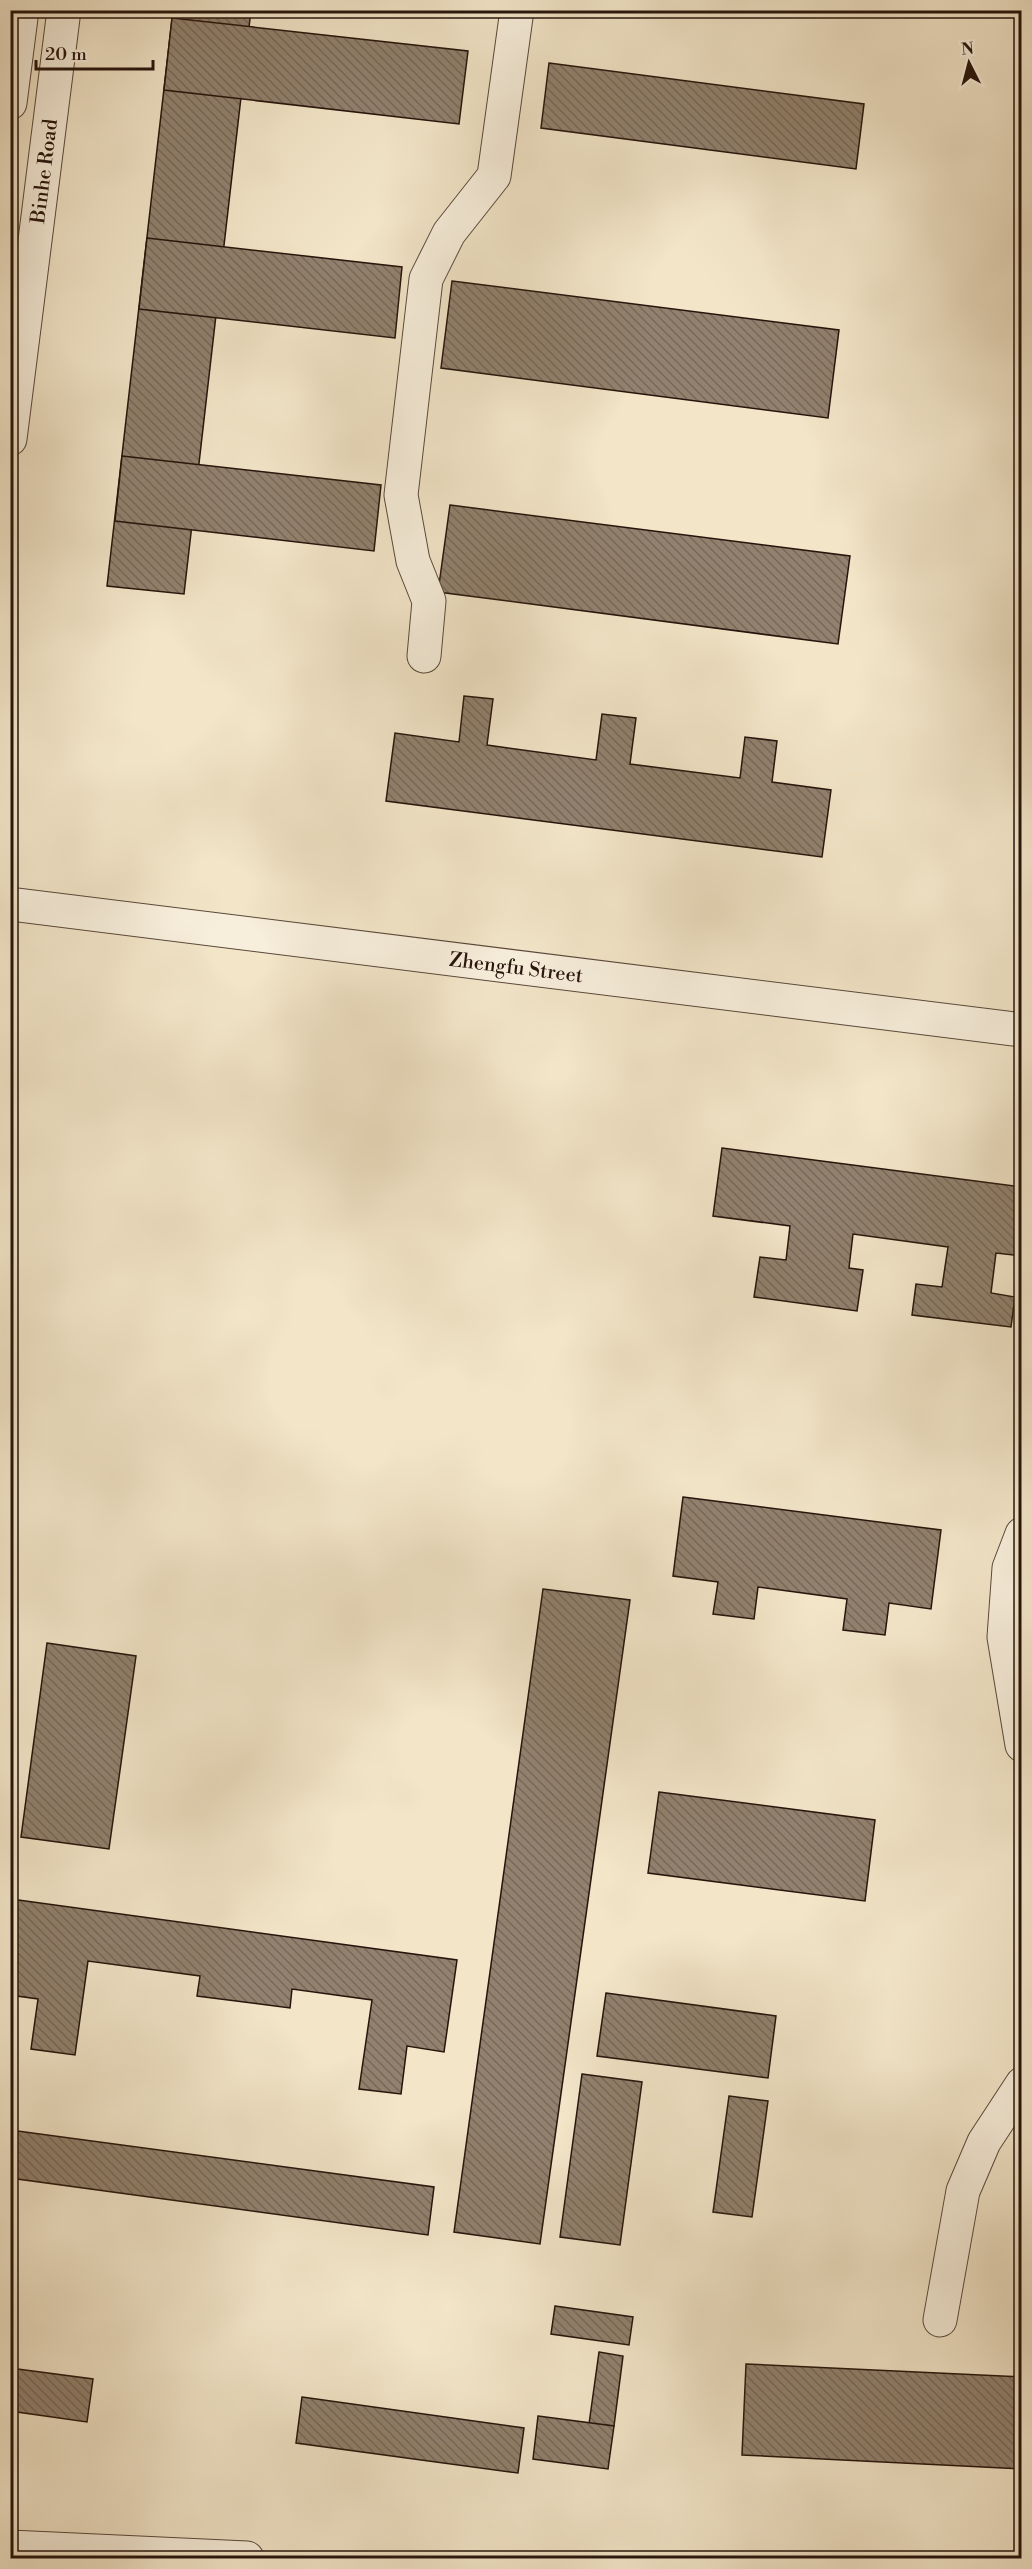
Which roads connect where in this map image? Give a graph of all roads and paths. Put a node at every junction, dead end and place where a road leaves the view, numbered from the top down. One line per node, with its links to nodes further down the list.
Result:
1 (22, 10): 4 (street)
2 (64, 10): 5 (street, Binhe Road)
3 (517, 10): 6 (street)
4 (10, 103)
5 (10, 439)
6 (424, 656)
7 (10, 904): 8 (street, Zhengfu Street)
8 (1022, 1030)
9 (1022, 1534): 10 (street)
10 (1022, 1745)
11 (1022, 2084): 12 (street)
12 (940, 2320)
13 (10, 2547): 14 (street)
14 (247, 2559)

